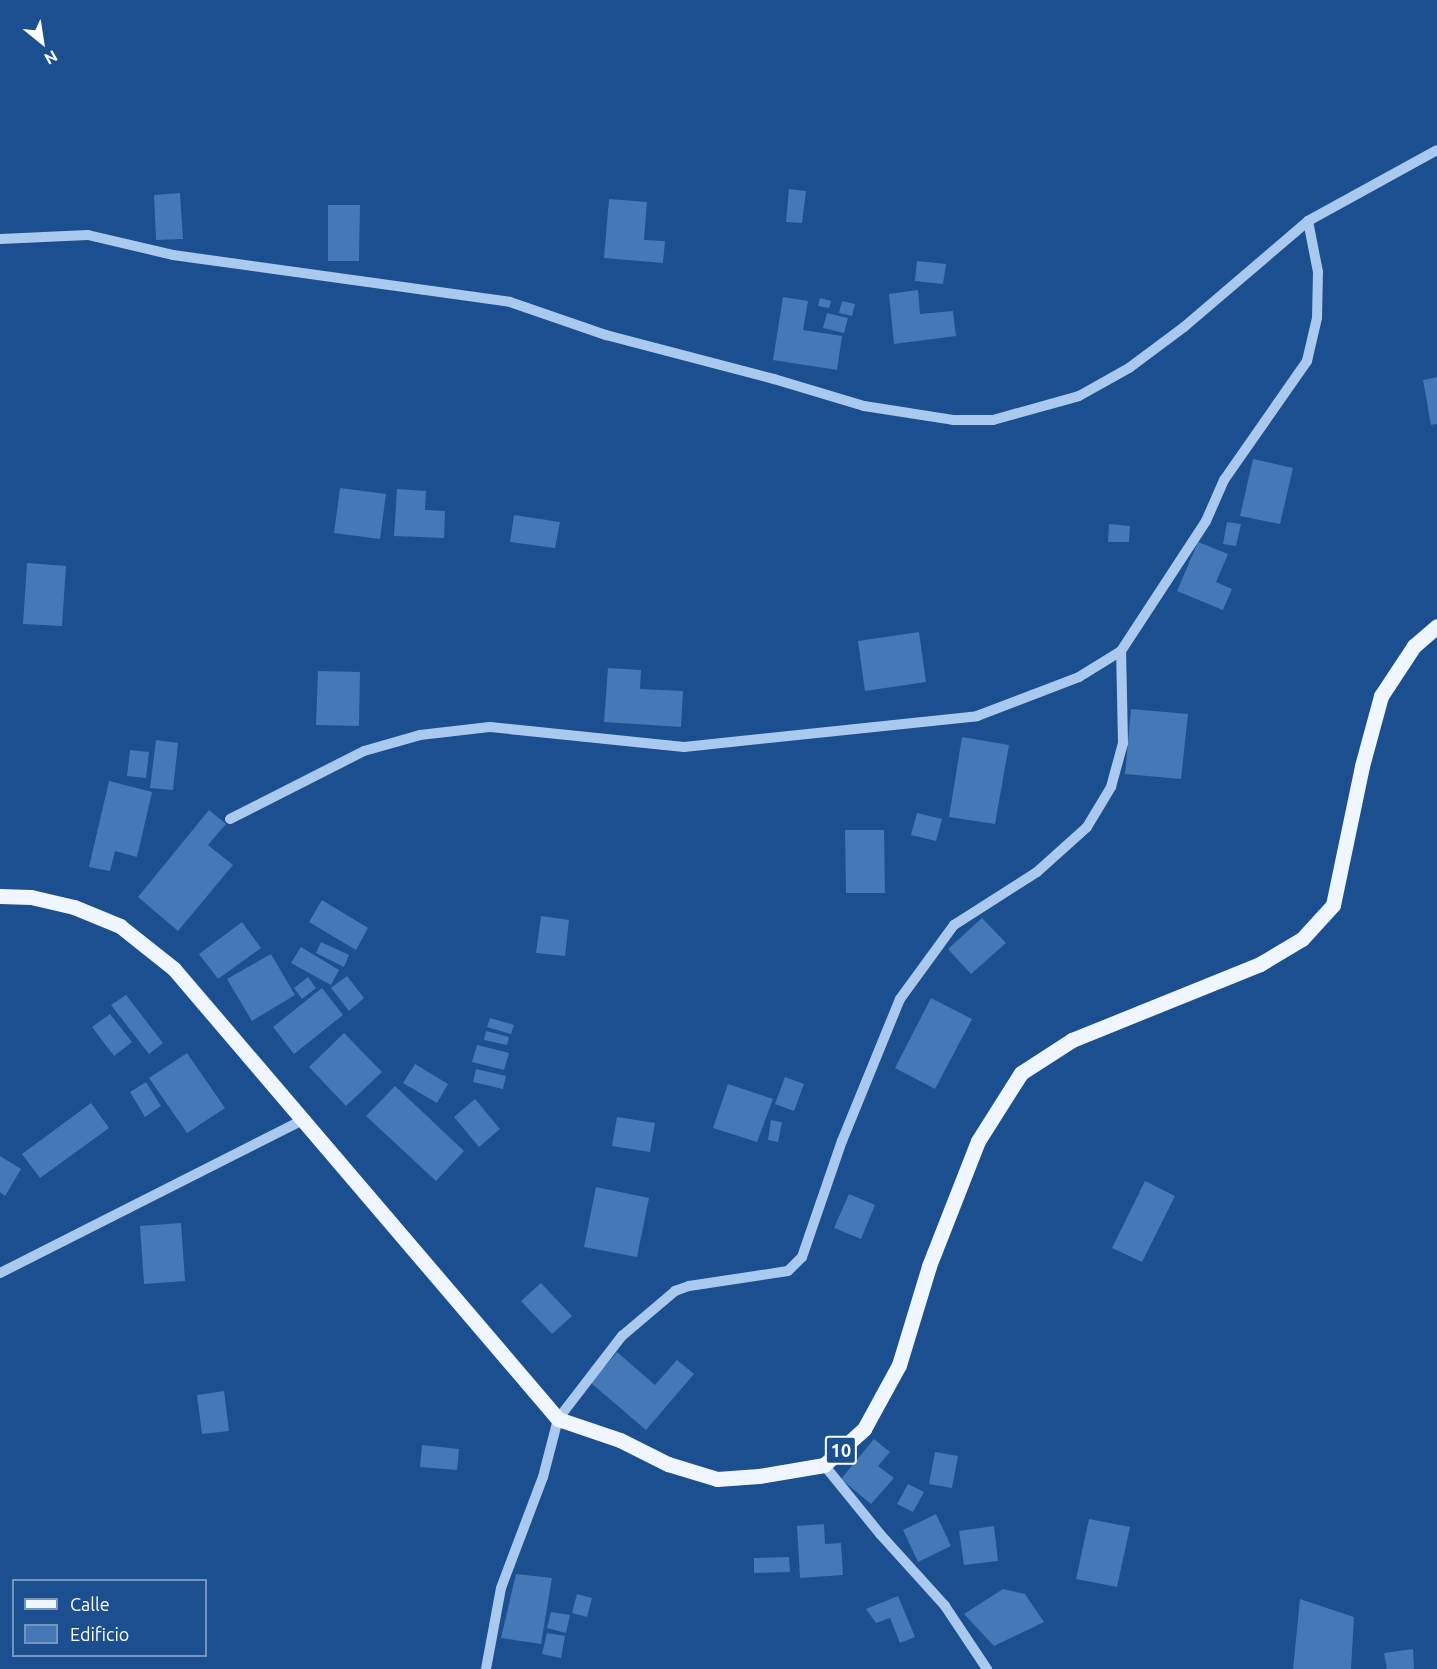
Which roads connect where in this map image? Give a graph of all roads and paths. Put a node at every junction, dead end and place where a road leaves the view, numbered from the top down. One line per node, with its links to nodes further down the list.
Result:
1 (1437, 150): 2 (street)
2 (1308, 221): 3 (street); 5 (street)
3 (0, 239)
4 (1437, 626): 11 (main road, 10)
5 (1121, 651): 6 (street); 10 (street)
6 (230, 819)
7 (0, 896): 8 (main road)
8 (305, 1119): 9 (street); 10 (main road)
9 (0, 1273)
10 (558, 1419): 11 (main road, 10); 12 (street)
11 (824, 1465): 13 (street)
12 (486, 1669)
13 (987, 1669)

